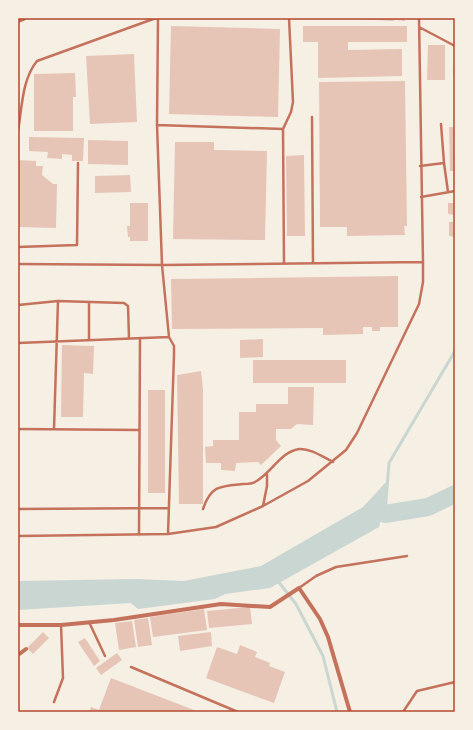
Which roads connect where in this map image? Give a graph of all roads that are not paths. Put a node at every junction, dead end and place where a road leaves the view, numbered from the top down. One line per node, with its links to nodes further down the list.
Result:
1 (23, 18): 5 (street)
2 (157, 18): 12 (lane); 14 (lane)
3 (289, 18): 13 (lane)
4 (419, 18): 6 (lane)
5 (18, 20)
6 (419, 27): 7 (lane); 17 (lane)
7 (455, 46)
8 (455, 66): 9 (lane)
9 (455, 76)
10 (312, 117): 24 (lane)
11 (441, 124): 16 (lane)
12 (157, 125): 13 (lane); 26 (lane)
13 (283, 129): 23 (lane)
14 (18, 130)
15 (78, 163): 21 (lane)
16 (444, 163): 17 (lane); 19 (lane)
17 (420, 166): 20 (lane)
18 (455, 191): 19 (lane)
19 (448, 192): 20 (lane)
20 (421, 197): 22 (lane)
21 (18, 247)
22 (423, 262): 24 (lane); 39 (lane)
23 (284, 263): 24 (lane); 26 (lane)
24 (313, 263)
25 (18, 264): 26 (lane)
26 (162, 265): 30 (lane)
27 (58, 302): 28 (lane); 29 (lane); 34 (lane)
28 (89, 303): 31 (lane); 33 (lane)
29 (18, 305)
30 (169, 337): 32 (lane); 42 (lane)
31 (129, 338): 32 (lane); 33 (lane)
32 (140, 338): 38 (lane)
33 (89, 340): 34 (lane)
34 (56, 341): 35 (lane); 37 (lane)
35 (18, 343)
36 (18, 429): 37 (lane)
37 (54, 429): 38 (lane)
38 (138, 430): 44 (lane)
39 (333, 462): 40 (lane); 41 (lane)
40 (266, 474): 41 (lane); 45 (lane)
41 (263, 506): 46 (lane)
42 (169, 508): 44 (lane); 46 (lane)
43 (18, 509): 44 (lane)
44 (139, 509): 47 (lane)
45 (204, 509)
46 (168, 534): 47 (lane)
47 (139, 535): 48 (lane)
48 (18, 536)
49 (407, 556): 50 (lane)
50 (299, 588): 51 (street); 61 (street)
51 (90, 622): 53 (street); 56 (lane)
52 (18, 625): 53 (street)
53 (61, 625): 59 (lane)
54 (26, 649): 55 (street)
55 (18, 655)
56 (105, 656)
57 (131, 667): 60 (lane)
58 (455, 682): 62 (lane)
59 (54, 702)
60 (238, 712)
61 (351, 712)
62 (403, 712)

